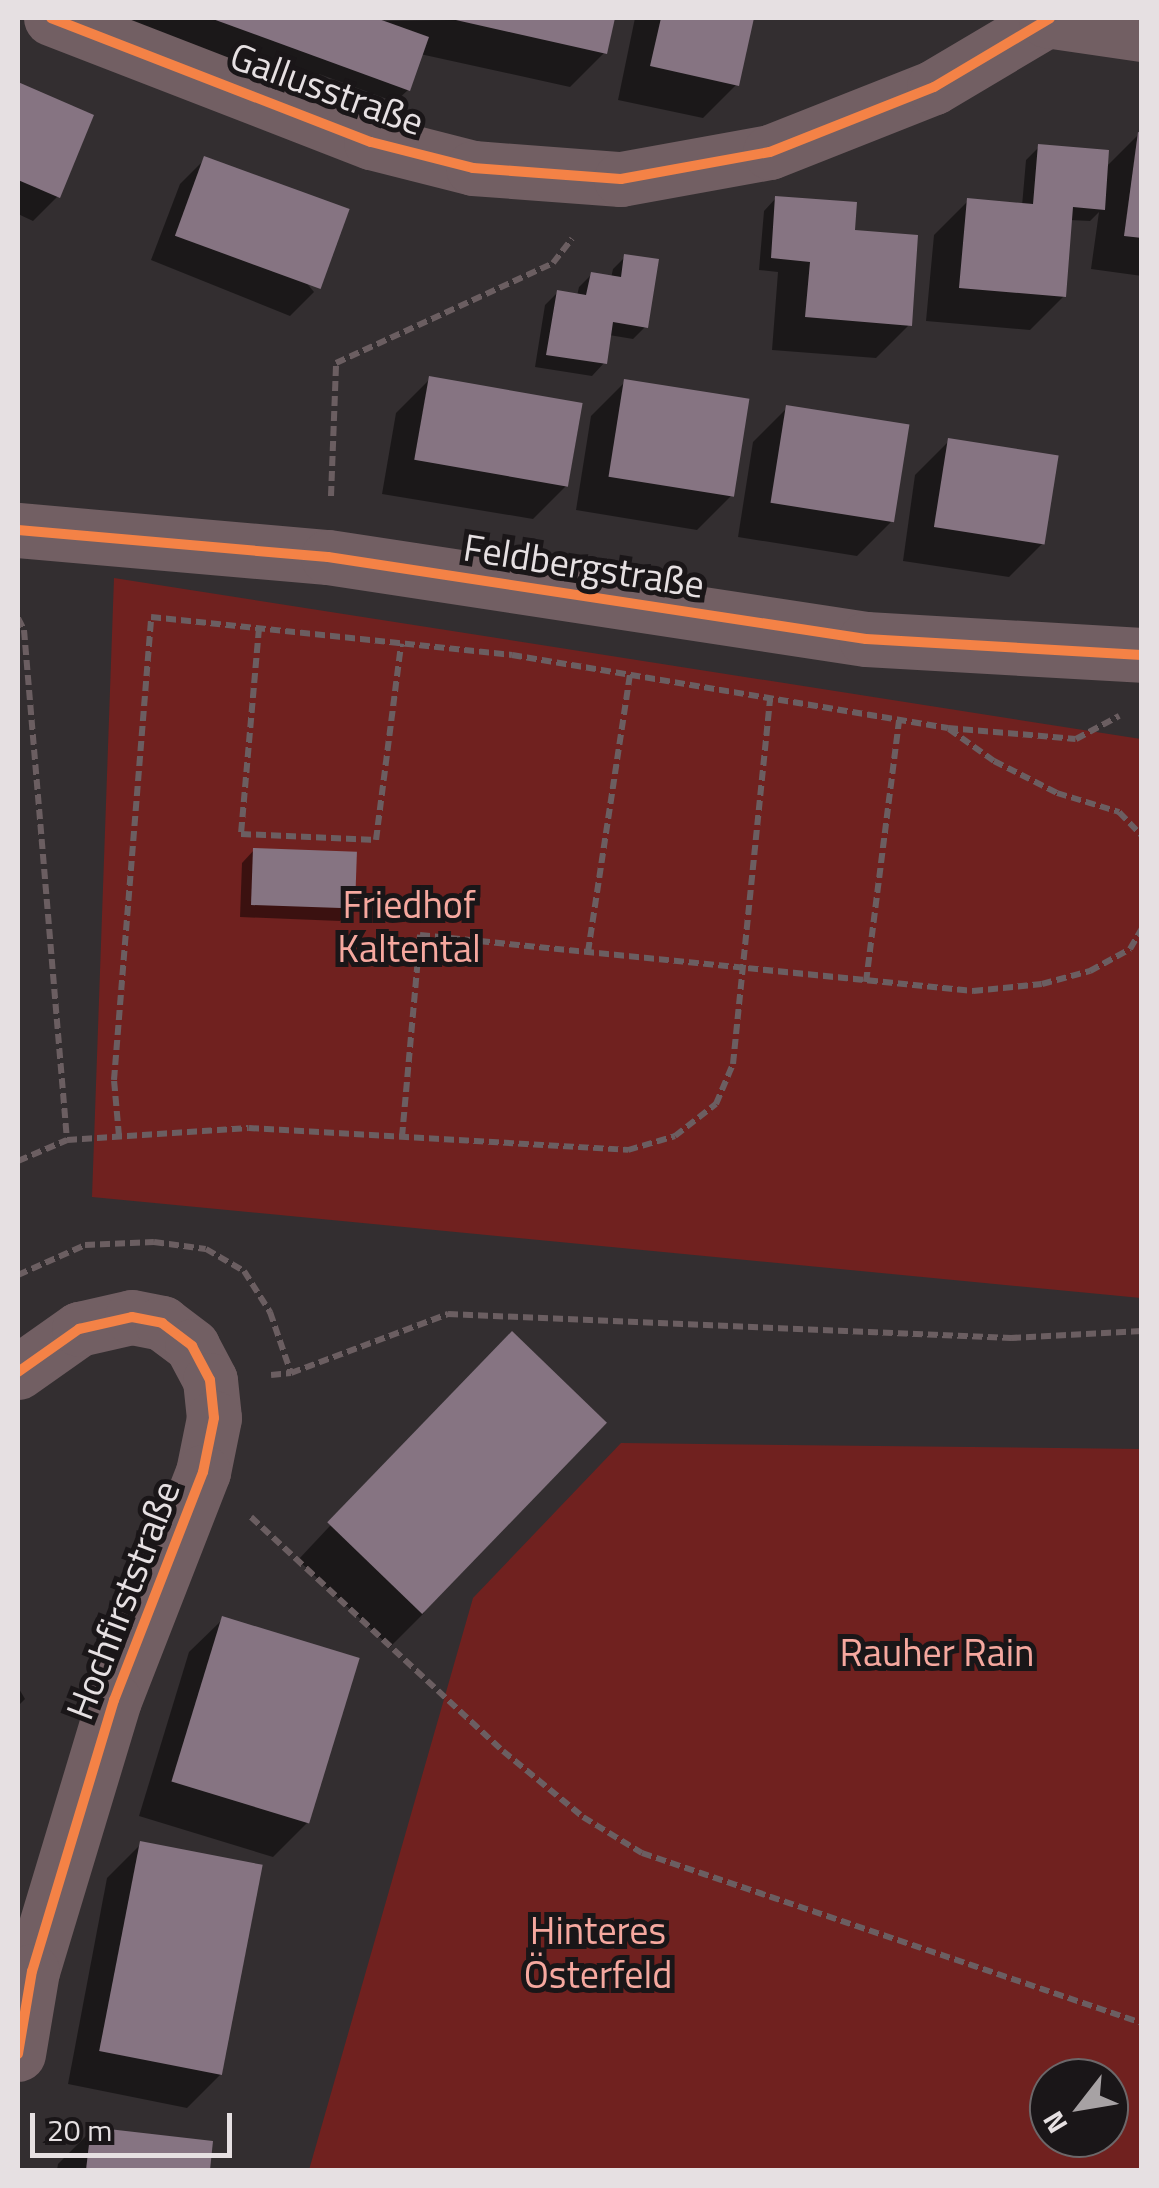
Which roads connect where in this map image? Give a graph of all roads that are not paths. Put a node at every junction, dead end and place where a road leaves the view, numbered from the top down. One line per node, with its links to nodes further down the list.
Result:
1 (50, 18): 2 (street, Gallusstraße)
2 (1048, 19): 3 (street)
3 (1142, 34)
4 (18, 530): 5 (street, Feldbergstraße)
5 (1142, 655)
6 (18, 1372): 7 (street, Hochfirststraße)
7 (18, 2054)

